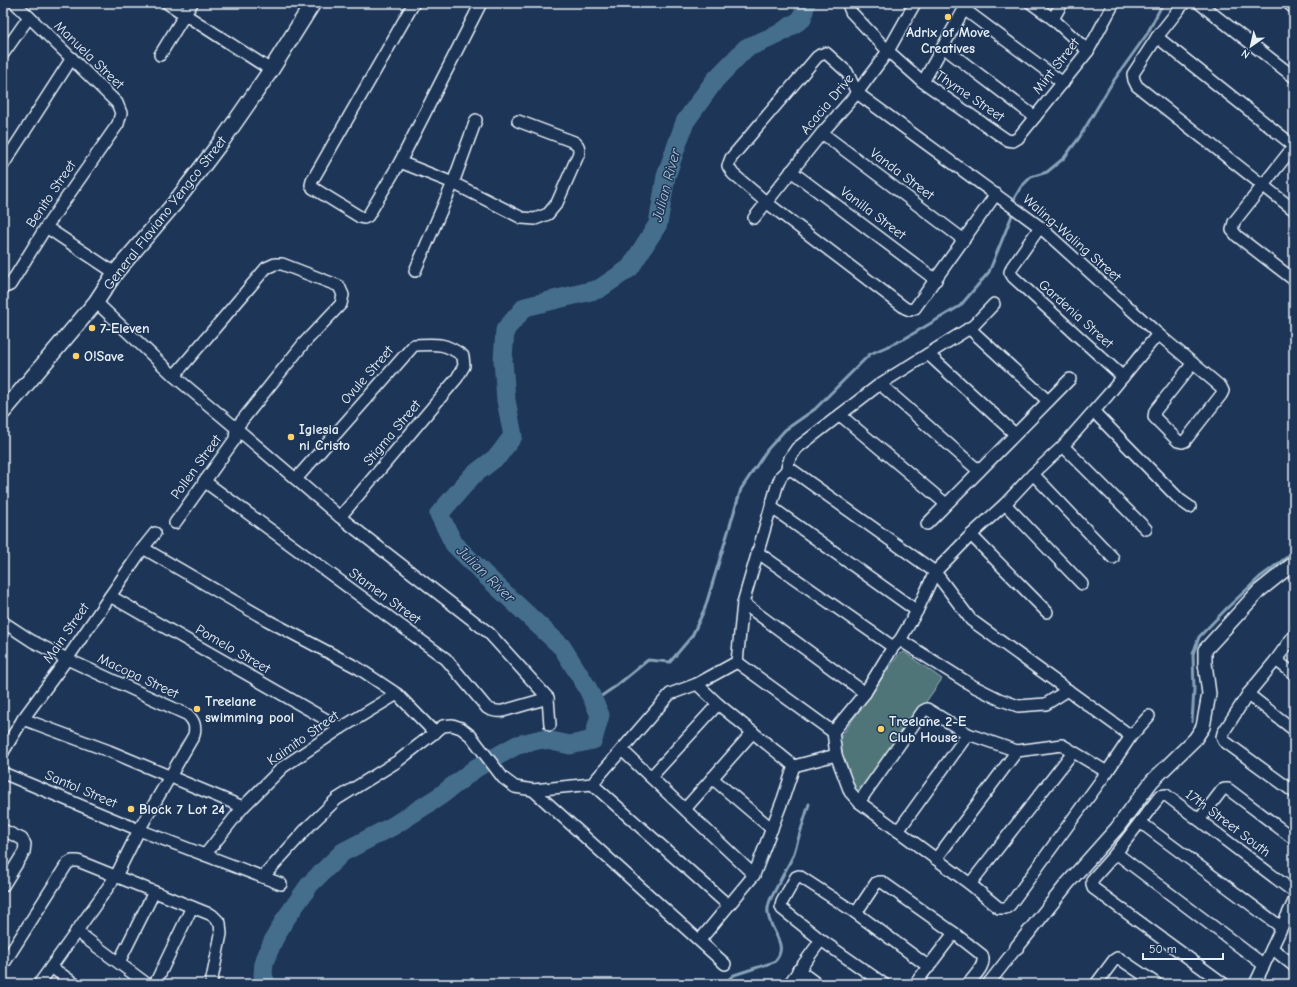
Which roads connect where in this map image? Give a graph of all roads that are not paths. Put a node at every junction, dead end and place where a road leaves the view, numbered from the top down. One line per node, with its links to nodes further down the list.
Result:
1 (15, 3): 18 (street, Manuela Street)
2 (166, 3): 17 (street)
3 (192, 3): 17 (street)
4 (313, 3): 27 (main road, General Flaviano Yengco Street)
5 (414, 3): 39 (street)
6 (481, 3): 39 (street)
7 (850, 3): 22 (street, Thyme Street)
8 (915, 3): 22 (street, Acacia Drive)
9 (1031, 3): 19 (street)
10 (1062, 3): 19 (street)
11 (1114, 3): 23 (street, Mint Street)
12 (1184, 3): 20 (street)
13 (1199, 3): 28 (street)
14 (1288, 3): 16 (street)
15 (965, 6): 21 (street); 30 (street)
16 (1294, 8)
17 (185, 15): 25 (street); 27 (street)
18 (29, 17): 24 (street); 26 (street, Manuela Street)
19 (1053, 19): 23 (street)
20 (1157, 37): 38 (street); 43 (street)
21 (943, 47): 29 (street); 33 (street)
22 (888, 51): 29 (street, Thyme Street); 31 (street, Acacia Drive)
23 (1088, 51): 30 (street, Mint Street)
24 (3, 54)
25 (160, 55)
26 (72, 58): 32 (street, Manuela Street); 40 (street)
27 (271, 70): 52 (main road, General Flaviano Yengco Street)
28 (1294, 77)
29 (923, 82): 37 (street, Thyme Street)
30 (1063, 82): 33 (street, Mint Street)
31 (857, 93): 36 (street, Acacia Drive); 44 (street, Waling-Waling Street); 45 (street)
32 (120, 113): 48 (street, Benito Street)
33 (1035, 117): 37 (street, Mint Street)
34 (476, 120): 42 (street)
35 (518, 121): 42 (street)
36 (822, 133): 41 (street, Acacia Drive); 50 (street, Vanda Street)
37 (1012, 141)
38 (1294, 146): 43 (street)
39 (400, 162): 42 (street)
40 (3, 165)
41 (791, 171): 45 (street, Acacia Drive); 53 (street, Vanilla Street)
42 (453, 183): 51 (street)
43 (1264, 186): 46 (street); 54 (street)
44 (1000, 197): 49 (street, Waling-Waling Street); 50 (street)
45 (766, 202): 47 (street, Acacia Drive); 53 (street)
46 (1294, 210)
47 (754, 218)
48 (46, 227): 52 (street); 55 (street, Benito Street)
49 (1040, 227): 59 (street, Waling-Waling Street); 64 (street, Gardenia Street)
50 (964, 240): 53 (street)
51 (415, 271)
52 (115, 273): 56 (main road, General Flaviano Yengco Street)
53 (936, 280)
54 (1294, 280)
55 (3, 288)
56 (96, 302): 63 (street); 68 (main road, General Flaviano Yengco Street)
57 (994, 304): 58 (street)
58 (969, 328): 60 (street); 67 (street)
59 (1158, 334): 61 (street, Waling-Waling Street); 64 (street)
60 (928, 354): 66 (street); 72 (street)
61 (1194, 363): 61 (street, Waling-Waling Street)
62 (464, 366): 77 (street, Ovule Street); 83 (street, Stigma Street)
63 (174, 376): 71 (street); 71 (street, Pollen Street)
64 (1123, 377): 69 (street)
65 (1070, 379): 67 (street)
66 (880, 384): 70 (street); 75 (street)
67 (1048, 401): 72 (street)
68 (3, 412)
69 (1094, 412): 73 (street); 82 (street)
70 (840, 415): 74 (street); 79 (street)
71 (236, 428): 77 (street); 78 (street, Pollen Street)
72 (1015, 434): 75 (street)
73 (1063, 446): 76 (street); 86 (street)
74 (786, 471): 81 (street); 93 (street)
75 (979, 471): 79 (street)
76 (1032, 474): 80 (street); 91 (street)
77 (296, 479): 83 (street)
78 (204, 481): 84 (street, Pollen Street); 111 (street, Stamen Street)
79 (946, 504): 85 (street)
80 (1005, 504): 88 (street); 94 (street)
81 (771, 507): 90 (street); 97 (street)
82 (1190, 507)
83 (340, 517): 111 (street)
84 (175, 523)
85 (927, 524)
86 (1146, 529)
87 (155, 533): 89 (street, Main Street)
88 (971, 535): 93 (street); 98 (street)
89 (143, 548): 95 (street, Main Street); 109 (street)
90 (757, 552): 96 (street); 101 (street)
91 (1114, 558)
92 (1294, 563): 167 (street)
93 (935, 572): 97 (street); 107 (street)
94 (1082, 584)
95 (110, 596): 102 (street, Main Street); 116 (street, Pomelo Street)
96 (743, 603): 104 (street); 108 (street)
97 (917, 610): 101 (street)
98 (1047, 612)
99 (3, 622): 102 (street, Macopa Street)
100 (1294, 635): 103 (street)
101 (896, 643): 107 (street); 108 (street)
102 (67, 659): 114 (street, Main Street); 131 (street, Macopa Street)
103 (1276, 660): 105 (street); 110 (street)
104 (737, 662): 106 (street); 119 (street)
105 (1294, 674)
106 (697, 684): 112 (street); 123 (street)
107 (1068, 690): 122 (street)
108 (865, 693): 119 (street)
109 (397, 694): 116 (street, Kaimito Street); 120 (street)
110 (1248, 694): 117 (street); 136 (street)
111 (548, 698): 115 (street)
112 (718, 704): 118 (street); 132 (street)
113 (1149, 716): 122 (street)
114 (23, 719): 125 (street, Main Street); 131 (street)
115 (550, 725)
116 (342, 728): 138 (street, Kaimito Street)
117 (1294, 730)
118 (753, 732): 128 (street); 133 (street)
119 (832, 732): 127 (street)
120 (435, 733): 135 (street); 152 (street)
121 (968, 734): 124 (street); 137 (street); 145 (street)
122 (1131, 736): 129 (street)
123 (622, 750): 132 (street); 134 (street)
124 (1017, 751): 126 (street); 149 (street)
125 (3, 752)
126 (1073, 752): 129 (street); 154 (street)
127 (836, 755): 128 (street); 137 (street)
128 (794, 766): 142 (street)
129 (1107, 772): 154 (street)
130 (3, 773): 144 (street, Santol Street)
131 (170, 776): 138 (street); 144 (street, Macopa Street)
132 (651, 777): 139 (street)
133 (712, 778): 139 (street); 142 (street)
134 (592, 784): 135 (street); 158 (street)
135 (533, 790): 165 (street)
136 (1294, 792)
137 (859, 802): 145 (street)
138 (243, 807): 148 (street, Kaimito Street)
139 (685, 809): 150 (street)
140 (1199, 820): 141 (street, 17th Street South); 146 (street); 157 (street, 17th Street South)
141 (1140, 822): 147 (street); 162 (street)
142 (772, 829): 150 (street)
143 (3, 830): 155 (street)
144 (139, 830): 148 (street, Santol Street); 151 (street, Macopa Street)
145 (898, 831): 149 (street)
146 (1294, 839)
147 (1116, 853): 171 (street); 190 (street)
148 (205, 855): 152 (street, Santol Street)
149 (936, 859): 154 (street)
150 (754, 874): 158 (street)
151 (116, 876): 156 (street); 163 (street, Macopa Street); 172 (street)
152 (263, 877): 153 (street, Santol Street)
153 (281, 884)
154 (970, 884)
155 (3, 886)
156 (154, 892): 159 (street); 169 (street)
157 (1294, 892)
158 (728, 905): 165 (street)
159 (192, 907): 181 (street); 182 (street)
160 (1293, 907): 162 (street)
161 (856, 913): 164 (street); 166 (street); 173 (street)
162 (1281, 927): 168 (street)
163 (76, 931): 169 (street); 175 (street, Macopa Street)
164 (954, 933): 173 (street); 187 (street)
165 (700, 940): 170 (street)
166 (821, 940): 176 (street); 185 (street)
167 (1017, 947): 188 (street)
168 (1272, 948): 171 (street); 174 (street)
169 (119, 962): 180 (street)
170 (725, 964)
171 (1264, 964): 191 (street)
172 (3, 965)
173 (929, 966): 186 (street)
174 (1294, 966)
175 (51, 967): 178 (street, Macopa Street); 179 (street)
176 (798, 970): 183 (street); 184 (street)
177 (1154, 983): 189 (street)
178 (38, 984)
179 (75, 984)
180 (147, 984)
181 (156, 984)
182 (211, 984)
183 (789, 984)
184 (817, 984)
185 (884, 984)
186 (915, 984)
187 (968, 984)
188 (988, 984)
189 (1096, 984)
190 (1224, 984)
191 (1255, 984)

